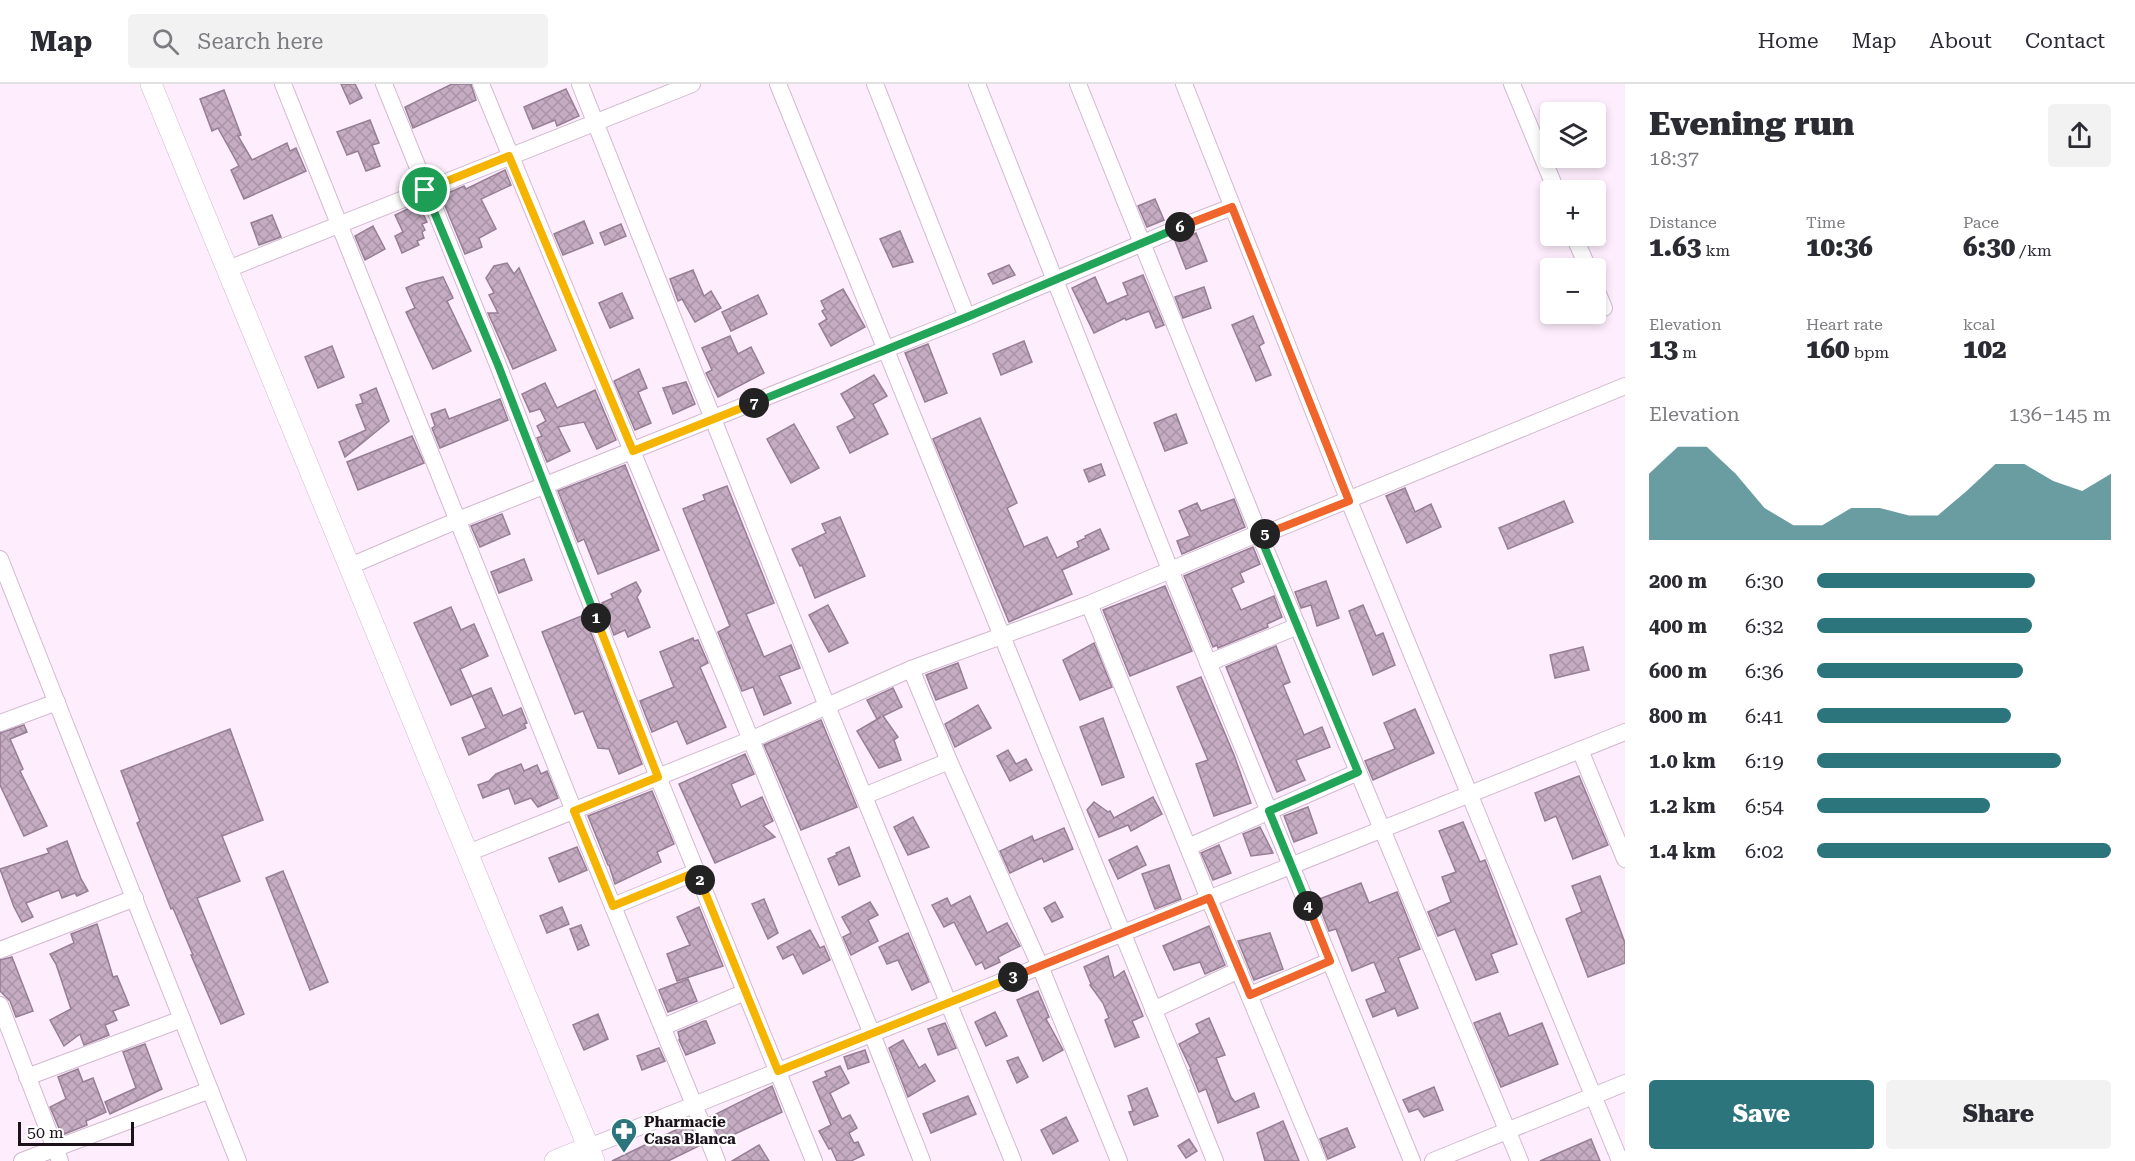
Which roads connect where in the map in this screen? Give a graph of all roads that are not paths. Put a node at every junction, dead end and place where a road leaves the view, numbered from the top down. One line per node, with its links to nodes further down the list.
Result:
1 (151, 84): 20 (street)
2 (284, 84): 18 (street)
3 (384, 84): 16 (street)
4 (481, 84): 14 (street)
5 (580, 84): 13 (street)
6 (692, 84): 13 (street)
7 (777, 84): 23 (street)
8 (875, 84): 22 (street)
9 (977, 84): 21 (street)
10 (1078, 84): 19 (street)
11 (1184, 84): 17 (street)
12 (1512, 84): 15 (street)
13 (596, 122): 14 (street); 25 (street)
14 (509, 156): 16 (street); 26 (street)
15 (1552, 180)
16 (425, 190): 18 (street); 27 (street)
17 (1232, 207): 19 (street); 28 (street)
18 (339, 224): 20 (street); 29 (street)
19 (1143, 243): 21 (street); 30 (street)
20 (228, 269): 32 (street)
21 (1055, 280): 22 (street); 33 (street)
22 (967, 317): 23 (street)
23 (884, 350): 25 (street); 36 (street)
24 (1625, 386): 28 (street)
25 (714, 419): 26 (street); 40 (street)
26 (633, 451): 27 (street); 43 (street)
27 (544, 486): 29 (street); 47 (street)
28 (1349, 501): 30 (street); 48 (street)
29 (458, 520): 32 (street); 50 (street)
30 (1260, 536): 33 (street); 35 (street)
31 (0, 559): 39 (street)
32 (350, 566): 54 (street)
33 (1171, 572): 34 (street); 37 (street)
34 (1089, 604): 36 (street); 53 (street)
35 (1298, 626): 37 (street); 46 (street)
36 (1000, 636): 38 (street); 61 (street)
37 (1208, 663): 51 (street)
38 (911, 669): 40 (street); 45 (street)
39 (57, 702): 41 (street); 58 (street)
40 (827, 706): 43 (street); 49 (street)
41 (0, 723)
42 (1625, 732): 44 (street)
43 (750, 740): 47 (street); 73 (street)
44 (1580, 750): 48 (street); 55 (street)
45 (949, 761): 49 (street); 64 (street)
46 (1358, 772): 51 (street); 52 (street)
47 (658, 777): 50 (street); 57 (street)
48 (1470, 794): 52 (street); 78 (street)
49 (864, 796): 68 (street)
50 (574, 811): 54 (street); 60 (street)
51 (1269, 811): 53 (street); 56 (street)
52 (1382, 829): 56 (street); 80 (street)
53 (1188, 847): 59 (street)
54 (468, 853): 81 (street)
55 (1625, 859)
56 (1291, 866): 59 (street); 63 (street)
57 (696, 872): 60 (street); 66 (street)
58 (135, 898): 62 (street); 71 (street)
59 (1209, 898): 61 (street); 65 (street)
60 (613, 906): 72 (street)
61 (1122, 934): 64 (street); 70 (street)
62 (0, 950)
63 (1330, 961): 67 (street); 93 (street)
64 (1040, 966): 68 (street); 90 (street)
65 (1239, 970): 67 (street); 70 (street)
66 (745, 992): 72 (street); 74 (street)
67 (1250, 995): 92 (street)
68 (949, 1003): 73 (street); 89 (street)
69 (0, 1005): 75 (street)
70 (1153, 1010): 91 (street)
71 (182, 1019): 75 (street); 77 (street)
72 (663, 1027): 79 (street)
73 (872, 1034): 74 (street); 88 (street)
74 (778, 1071): 79 (street); 87 (street)
75 (27, 1077): 82 (street)
76 (1625, 1083): 78 (street)
77 (210, 1090): 82 (street); 84 (street)
78 (1593, 1096): 80 (street); 96 (street)
79 (695, 1104): 81 (street); 86 (street)
80 (1508, 1130): 94 (street); 95 (street)
81 (592, 1154): 85 (street)
82 (58, 1155): 83 (street)
83 (22, 1161)
84 (238, 1161)
85 (555, 1161)
86 (717, 1161)
87 (814, 1161)
88 (922, 1161)
89 (1013, 1161)
90 (1119, 1161)
91 (1215, 1161)
92 (1318, 1161)
93 (1412, 1161)
94 (1433, 1161)
95 (1520, 1161)
96 (1620, 1161)

